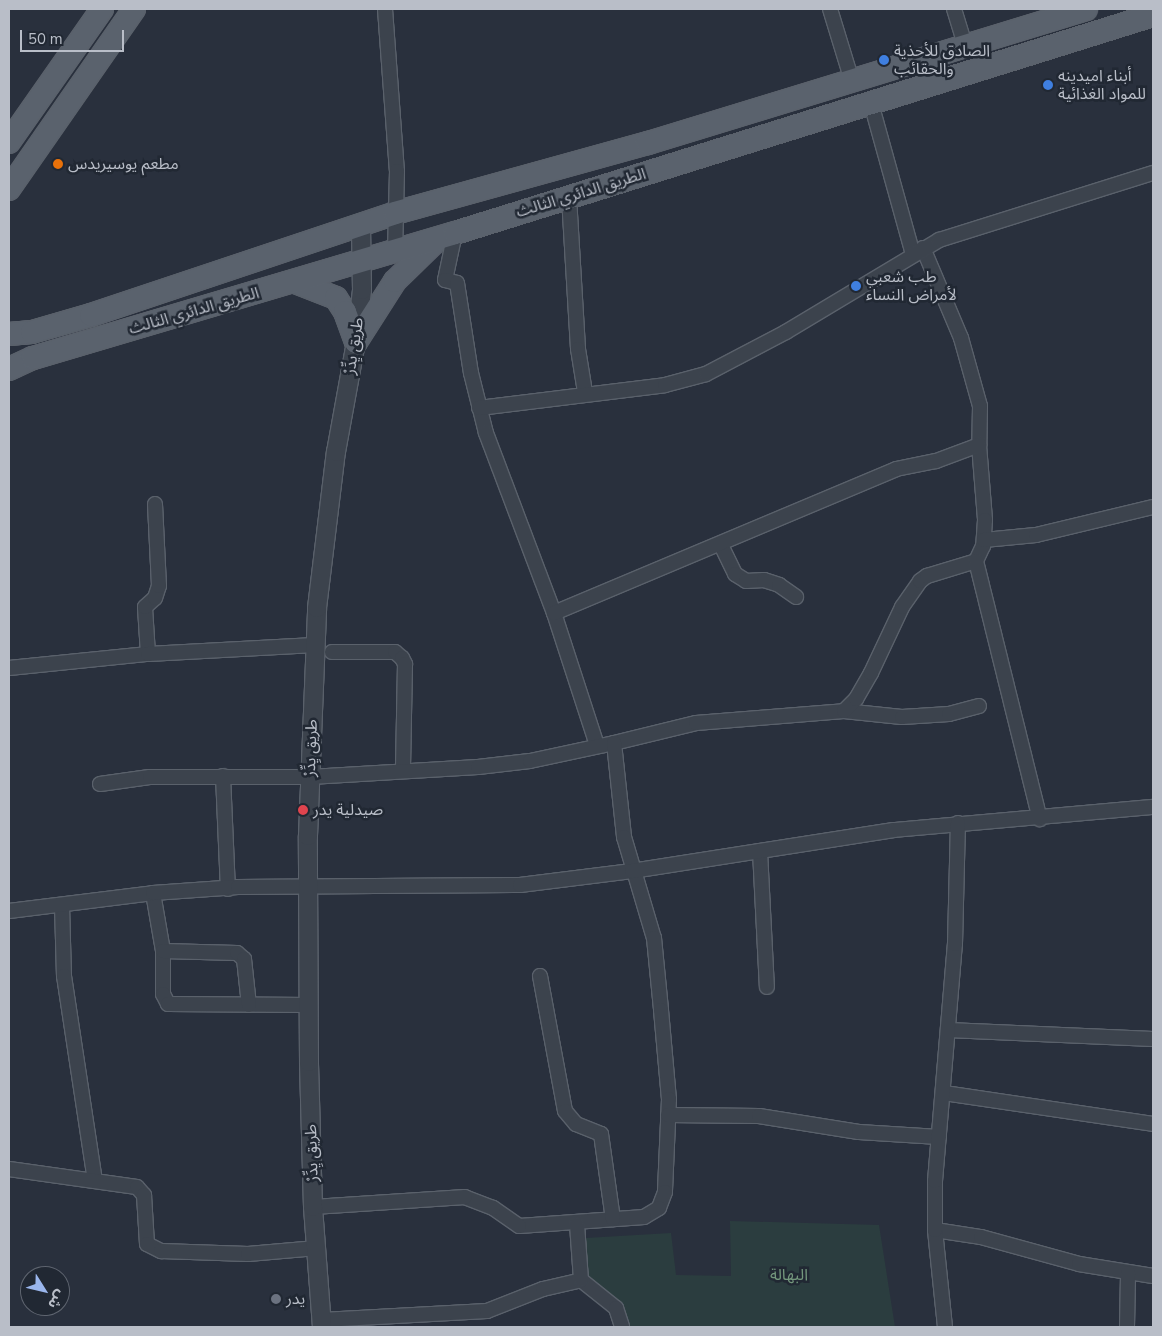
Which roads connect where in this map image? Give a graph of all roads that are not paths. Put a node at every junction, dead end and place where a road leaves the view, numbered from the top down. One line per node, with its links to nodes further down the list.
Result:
1 (102, 9): 11 (main road)
2 (134, 9): 13 (main road)
3 (385, 9): 15 (street)
4 (830, 9): 9 (street)
5 (954, 9): 8 (street)
6 (1086, 9): 8 (main road, الطريق الدائري الثالث)
7 (1153, 15): 10 (main road, الطريق الدائري الثالث)
8 (965, 46): 9 (main road, الطريق الدائري الثالث)
9 (852, 81): 15 (main road, الطريق الدائري الثالث)
10 (871, 103): 14 (main road, الطريق الدائري الثالث); 19 (street)
11 (9, 142)
12 (1153, 173): 19 (street)
13 (9, 189)
14 (569, 197): 17 (main road, الطريق الدائري الثالث); 25 (street)
15 (395, 213): 16 (main road, الطريق الدائري الثالث); 18 (street)
16 (361, 225): 20 (street, طريق يِدِّرْ); 22 (main road, الطريق الدائري الثالث)
17 (448, 235): 18 (main road, الطريق الدائري الثالث); 23 (main road); 26 (street)
18 (396, 251): 20 (main road, الطريق الدائري الثالث)
19 (918, 251): 25 (street); 27 (street)
20 (363, 262): 21 (main road, الطريق الدائري الثالث); 23 (street, طريق يِدِّرْ)
21 (296, 282): 23 (main road); 24 (main road, الطريق الدائري الثالث)
22 (9, 334)
23 (356, 342): 35 (street, طريق يِدِّرْ)
24 (9, 369)
25 (585, 392): 26 (street)
26 (480, 408): 34 (street)
27 (979, 445): 30 (street); 31 (street)
28 (155, 504): 37 (street)
29 (1153, 507): 30 (street)
30 (984, 540): 32 (street)
31 (721, 546): 33 (street); 34 (street)
32 (976, 561): 40 (street); 48 (street)
33 (796, 597)
34 (554, 614): 42 (street)
35 (315, 644): 37 (street); 45 (street, طريق يِدِّرْ)
36 (332, 652): 43 (street)
37 (148, 654): 38 (street)
38 (9, 668)
39 (979, 706): 40 (street)
40 (844, 711): 41 (street)
41 (614, 744): 42 (street); 51 (street)
42 (597, 745): 43 (street)
43 (402, 770): 45 (street)
44 (222, 776): 45 (street); 46 (street); 53 (street)
45 (310, 776): 52 (street, طريق يِدِّرْ)
46 (100, 784)
47 (1153, 807): 48 (street)
48 (1040, 819): 49 (street)
49 (958, 823): 50 (street); 62 (street)
50 (760, 851): 51 (street); 59 (street)
51 (632, 871): 52 (street); 65 (street)
52 (306, 885): 53 (street); 61 (street, طريق يِدِّرْ)
53 (228, 888): 54 (street)
54 (153, 893): 55 (street); 57 (street)
55 (62, 906): 56 (street); 69 (street)
56 (9, 911)
57 (163, 951): 60 (street); 60 (street)
58 (540, 976): 71 (street)
59 (767, 987)
60 (249, 1005): 61 (street)
61 (308, 1005): 70 (street, طريق يِدِّرْ)
62 (948, 1030): 63 (street); 64 (street)
63 (1153, 1039)
64 (944, 1093): 66 (street); 67 (street)
65 (668, 1114): 67 (street); 71 (street)
66 (1153, 1124)
67 (939, 1137): 73 (street)
68 (9, 1169): 69 (street)
69 (95, 1181): 74 (street)
70 (313, 1207): 72 (street); 74 (street, طريق يِدِّرْ)
71 (613, 1219): 72 (street)
72 (577, 1224): 77 (street)
73 (934, 1230): 75 (street); 80 (street)
74 (316, 1248): 78 (street, طريق يِدِّرْ)
75 (1128, 1273): 76 (street); 81 (street)
76 (1153, 1276)
77 (580, 1280): 78 (street); 79 (street)
78 (322, 1324)
79 (622, 1327)
80 (945, 1327)
81 (1127, 1327)

